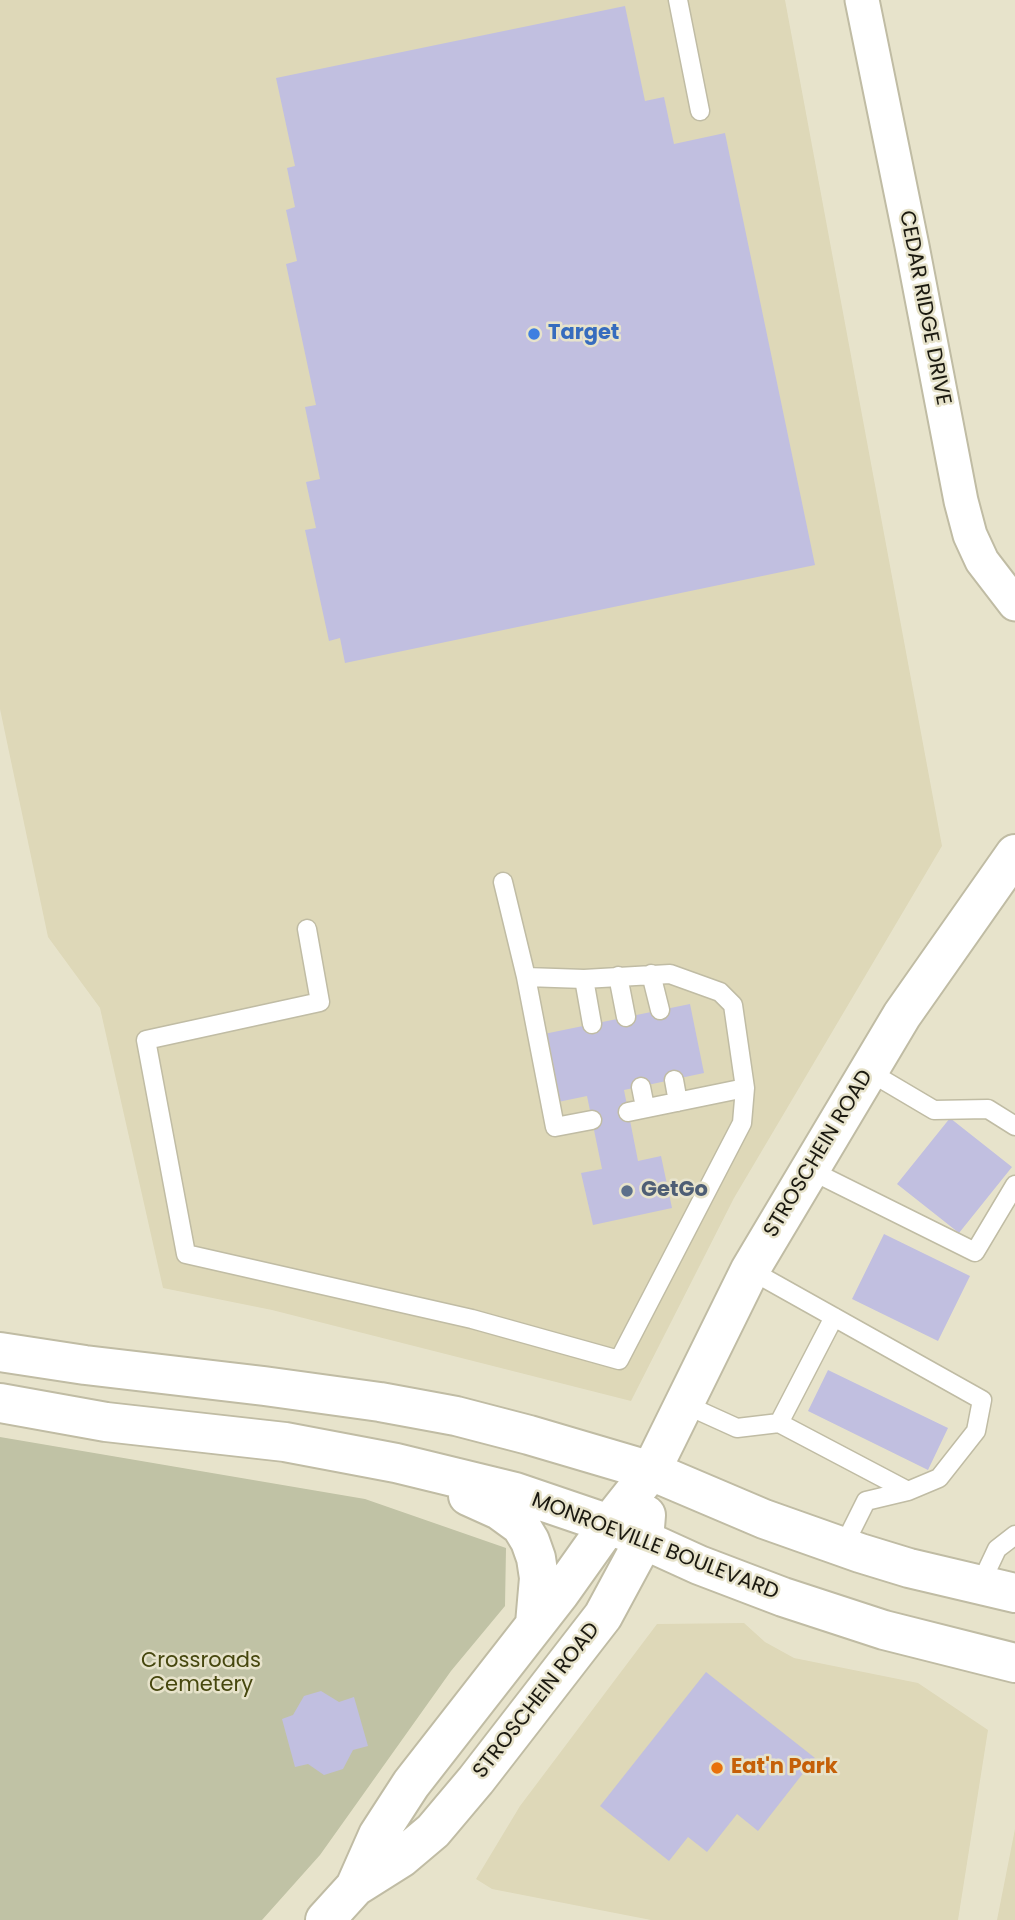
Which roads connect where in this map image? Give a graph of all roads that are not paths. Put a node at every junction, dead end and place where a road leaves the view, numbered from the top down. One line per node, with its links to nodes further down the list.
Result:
1 (678, 0): 3 (lane)
2 (862, 0): 4 (street, CEDAR RIDGE DRIVE)
3 (700, 111)
4 (1015, 604)
5 (1015, 854): 15 (main road, STROSCHEIN ROAD)
6 (503, 882): 10 (lane)
7 (307, 929): 18 (lane)
8 (651, 974): 9 (lane); 12 (lane); 18 (lane)
9 (618, 976): 11 (lane); 13 (lane)
10 (526, 977): 11 (lane); 20 (lane)
11 (584, 979): 14 (lane)
12 (660, 1010)
13 (626, 1017)
14 (592, 1024)
15 (868, 1071): 21 (lane); 22 (main road, STROSCHEIN ROAD)
16 (674, 1080): 19 (lane)
17 (641, 1087): 19 (lane)
18 (745, 1087): 19 (lane)
19 (678, 1102)
20 (592, 1119)
21 (1015, 1126)
22 (810, 1170): 23 (lane); 24 (main road, STROSCHEIN ROAD)
23 (1015, 1185)
24 (750, 1270): 25 (lane); 28 (main road, STROSCHEIN ROAD)
25 (834, 1317): 29 (lane); 32 (lane)
26 (0, 1352): 31 (main road)
27 (0, 1403): 30 (main road, MONROEVILLE BOULEVARD)
28 (684, 1404): 29 (lane); 31 (main road, STROSCHEIN ROAD)
29 (779, 1423): 32 (lane)
30 (396, 1463): 33 (main road, MONROEVILLE BOULEVARD); 38 (main road)
31 (651, 1471): 33 (main road, STROSCHEIN ROAD); 35 (main road, STROSCHEIN ROAD); 36 (main road)
32 (908, 1491): 36 (lane)
33 (608, 1524): 35 (main road, MONROEVILLE BOULEVARD); 38 (main road, STROSCHEIN ROAD)
34 (1015, 1535): 37 (lane)
35 (644, 1540): 39 (main road, MONROEVILLE BOULEVARD); 40 (main road, STROSCHEIN ROAD)
36 (843, 1546): 37 (main road)
37 (997, 1589)
38 (536, 1624): 40 (main road, STROSCHEIN ROAD)
39 (1015, 1663)
40 (355, 1886): 41 (main road, STROSCHEIN ROAD)
41 (325, 1920)

